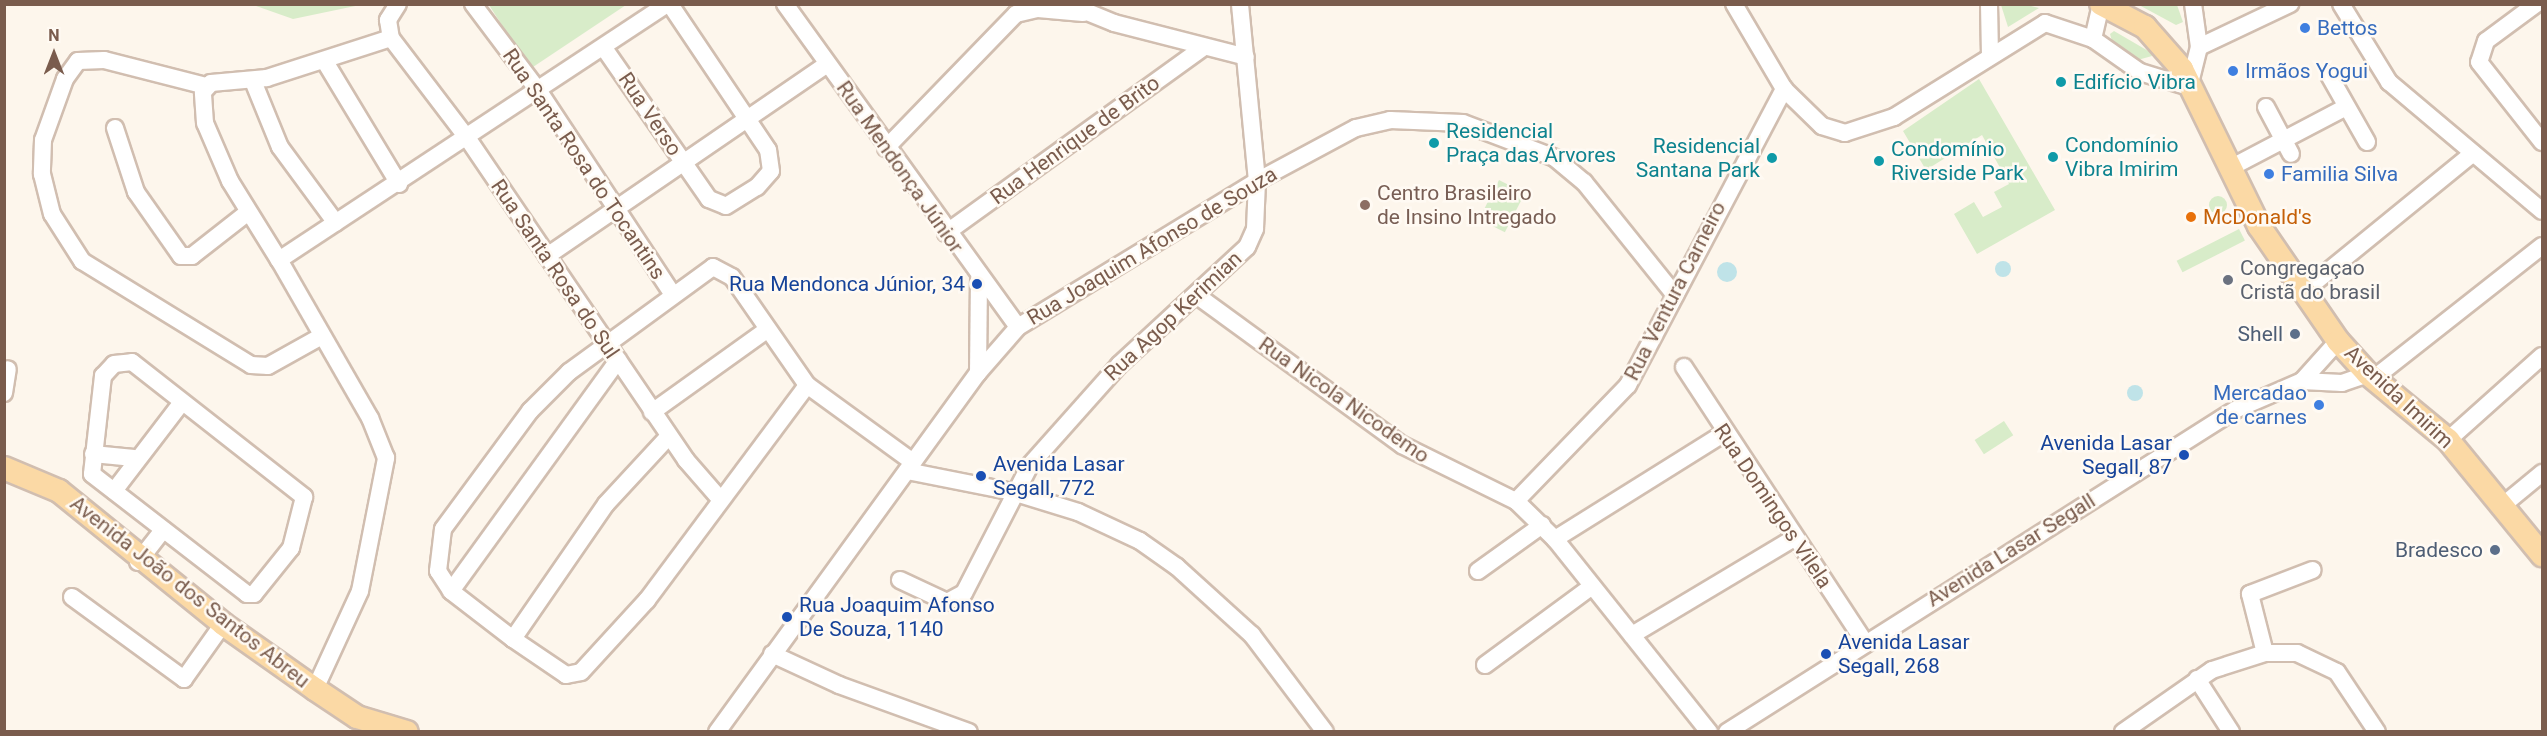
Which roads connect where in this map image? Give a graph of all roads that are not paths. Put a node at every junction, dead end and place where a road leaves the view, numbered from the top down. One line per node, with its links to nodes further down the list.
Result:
1 (398, 4): 14 (street)
2 (472, 4): 28 (street, Rua Santa Rosa do Tocantins)
3 (669, 4): 18 (street); 31 (street)
4 (785, 4): 22 (street, Rua Mendonça Júnior)
5 (1240, 4): 20 (street, Rua Agop Kerimian)
6 (1989, 4): 19 (street)
7 (2101, 4): 15 (street); 26 (main road, Avenida Imirim)
8 (2193, 4): 17 (street)
9 (2290, 4): 17 (street)
10 (2342, 4): 38 (street)
11 (2536, 4): 35 (street)
12 (1736, 6): 27 (street)
13 (1078, 9): 16 (street); 37 (street)
14 (391, 38): 21 (street); 33 (street, Rua Santa Rosa do Sul)
15 (2093, 39): 19 (street); 26 (street)
16 (1204, 47): 20 (street); 47 (street, Rua Henrique de Brito)
17 (2199, 47): 26 (street)
18 (604, 48): 28 (street); 39 (street, Rua Verso)
19 (1990, 54): 27 (street)
20 (1246, 57): 41 (street, Rua Agop Kerimian)
21 (324, 60): 24 (street); 42 (street)
22 (827, 64): 31 (street); 37 (street, Rua Mendonça Júnior)
23 (2329, 75): 29 (street)
24 (254, 81): 25 (street); 46 (street)
25 (206, 86): 45 (street); 58 (street)
26 (2189, 87): 40 (main road, Avenida Imirim)
27 (1784, 89): 54 (street, Rua Ventura Carneiro)
28 (540, 93): 33 (street); 43 (street, Rua Santa Rosa do Tocantins)
29 (2346, 106): 34 (street); 36 (street)
30 (2266, 107): 36 (street)
31 (749, 117): 39 (street); 39 (street)
32 (115, 128): 45 (street)
33 (468, 139): 42 (street); 49 (street, Rua Santa Rosa do Sul)
34 (2367, 142)
35 (2542, 142)
36 (2287, 147): 40 (street)
37 (886, 148): 47 (street, Rua Mendonça Júnior)
38 (2473, 153): 44 (street); 52 (street)
39 (683, 164): 43 (street, Rua Verso)
40 (2230, 168): 52 (main road, Avenida Imirim)
41 (1257, 181): 54 (street, Rua Joaquim Afonso de Souza); 55 (street, Rua Agop Kerimian); 56 (street, Rua Joaquim Afonso de Souza)
42 (399, 184): 46 (street)
43 (617, 210): 49 (street, Rua Verso); 53 (street, Rua Santa Rosa do Tocantins)
44 (2542, 211)
45 (247, 213): 50 (street)
46 (336, 223): 50 (street)
47 (946, 233): 51 (street, Rua Mendonça Júnior)
48 (2542, 246): 66 (street)
49 (547, 256): 60 (street, Rua Santa Rosa do Sul)
50 (279, 260): 58 (street)
51 (980, 279): 56 (street, Rua Mendonça Júnior); 65 (street)
52 (2304, 291): 59 (main road, Avenida Imirim)
53 (673, 295): 57 (street); 60 (street)
54 (1674, 295): 84 (street, Rua Ventura Carneiro)
55 (1199, 297): 82 (street, Rua Agop Kerimian); 84 (street, Rua Nicola Nicodemo)
56 (1018, 327): 65 (street, Rua Joaquim Afonso de Souza)
57 (765, 331): 68 (street); 71 (street)
58 (320, 337): 106 (street)
59 (2338, 341): 66 (main road, Avenida Imirim); 67 (street, Avenida Lasar Segall)
60 (608, 345): 62 (street, Rua Santa Rosa do Sul); 96 (street)
61 (2542, 356): 74 (street)
62 (618, 360): 71 (street, Rua Santa Rosa do Sul); 96 (street)
63 (1684, 367): 72 (street, Rua Domingos Vilela)
64 (8, 369): 69 (street)
65 (978, 373): 77 (street, Rua Joaquim Afonso de Souza)
66 (2370, 377): 67 (street, Avenida Lasar Segall); 74 (main road, Avenida Imirim)
67 (2302, 381): 101 (street, Avenida Lasar Segall)
68 (807, 385): 77 (street); 83 (street)
69 (4, 393)
70 (182, 402): 75 (street); 76 (street); 87 (street)
71 (652, 412): 73 (street, Rua Santa Rosa do Sul)
72 (1723, 434): 88 (street, Rua Domingos Vilela); 89 (street)
73 (669, 436): 83 (street, Rua Santa Rosa do Sul); 100 (street)
74 (2448, 440): 85 (main road, Avenida Imirim)
75 (93, 454): 76 (street); 81 (street)
76 (134, 458): 81 (street)
77 (910, 467): 82 (street); 103 (street, Rua Joaquim Afonso de Souza)
78 (4, 468): 91 (main road, Avenida João dos Santos Abreu)
79 (2542, 472): 85 (street)
80 (4, 477): 91 (main road, Avenida João dos Santos Abreu)
81 (114, 491): 87 (street)
82 (1012, 492): 94 (street, Rua Agop Kerimian); 112 (street)
83 (720, 499): 100 (street)
84 (1516, 501): 86 (street, Rua Nicola Nicodemo)
85 (2502, 506): 90 (main road, Avenida Imirim)
86 (1542, 525): 89 (street, Rua Nicola Nicodemo); 93 (street)
87 (163, 530): 91 (street)
88 (1794, 538): 99 (street); 101 (street, Rua Domingos Vilela)
89 (1555, 539): 95 (street, Rua Nicola Nicodemo)
90 (2542, 555)
91 (140, 559): 98 (main road, Avenida João dos Santos Abreu)
92 (2313, 570): 102 (street)
93 (1478, 571)
94 (900, 580)
95 (1592, 586): 99 (street, Rua Nicola Nicodemo); 104 (street)
96 (451, 591): 100 (street)
97 (72, 597): 98 (street)
98 (221, 627): 106 (main road, Avenida João dos Santos Abreu); 108 (main road, Avenida João dos Santos Abreu)
99 (1632, 635): 113 (street, Rua Nicola Nicodemo)
100 (513, 639)
101 (1865, 643): 114 (street, Avenida Lasar Segall)
102 (2265, 653): 105 (street); 116 (street)
103 (772, 654): 110 (street, Rua Joaquim Afonso de Souza); 111 (street)
104 (1485, 664)
105 (2197, 680): 107 (street); 115 (street)
106 (315, 689): 109 (main road, Avenida João dos Santos Abreu)
107 (2129, 730)
108 (382, 732)
109 (407, 732)
110 (717, 732)
111 (969, 732)
112 (1325, 732)
113 (1709, 732)
114 (1727, 732)
115 (2231, 732)
116 (2377, 732)

